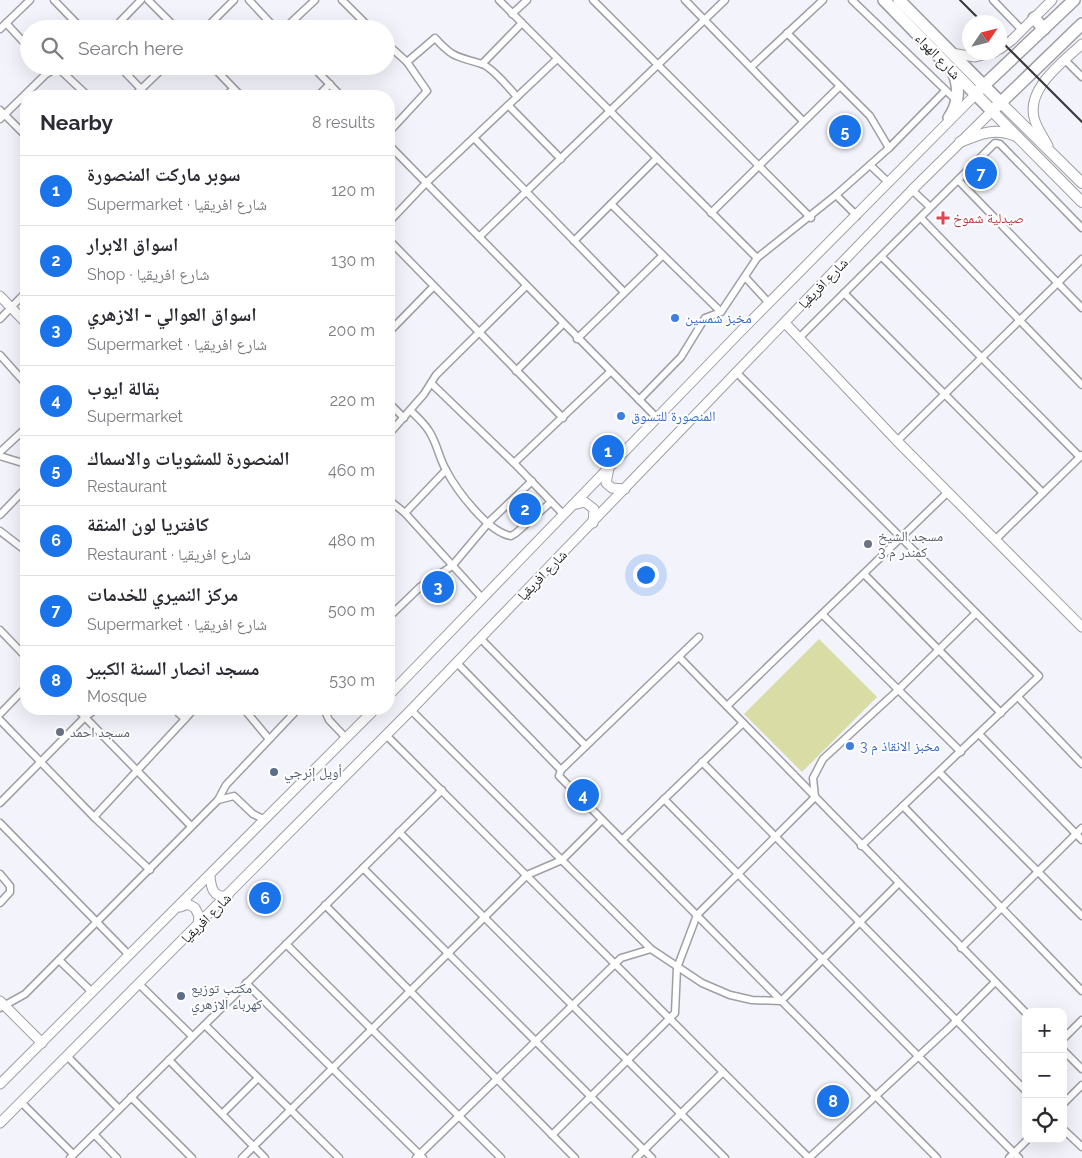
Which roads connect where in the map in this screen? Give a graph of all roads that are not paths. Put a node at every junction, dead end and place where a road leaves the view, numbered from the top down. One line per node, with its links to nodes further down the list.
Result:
1 (30, 0): 31 (street)
2 (54, 0): 23 (street)
3 (141, 0): 24 (street)
4 (148, 0): 25 (street)
5 (234, 0): 26 (street)
6 (249, 0): 27 (street)
7 (315, 0): 28 (street)
8 (342, 0): 29 (street)
9 (499, 0): 21 (street)
10 (527, 0): 21 (street)
11 (593, 0): 48 (street)
12 (685, 0): 30 (street)
13 (725, 0): 30 (street)
14 (822, 0): 37 (street)
15 (852, 0): 67 (street)
16 (884, 0): 50 (highway, شارع الهواء)
17 (899, 0): 42 (highway, شارع الهواء)
18 (993, 0): 36 (street)
19 (1052, 0): 22 (street)
20 (1074, 0): 35 (highway, شارع افريقيا)
21 (512, 14): 32 (street)
22 (1034, 18): 35 (highway); 36 (street)
23 (73, 20)
24 (122, 20)
25 (168, 20)
26 (213, 20)
27 (268, 20)
28 (294, 20)
29 (362, 20)
30 (705, 21): 48 (street); 49 (street)
31 (6, 23): 34 (street); 38 (street)
32 (522, 23): 44 (street); 47 (street)
33 (1082, 24): 73 (highway, شارع افريقيا)
34 (0, 29)
35 (1044, 29): 60 (highway, شارع افريقيا)
36 (1022, 30): 39 (street)
37 (787, 33): 49 (street); 59 (street)
38 (20, 38)
39 (1007, 43)
40 (1082, 44): 45 (street)
41 (395, 51): 46 (street)
42 (950, 53): 43 (street); 60 (highway, شارع الهواء)
43 (962, 55)
44 (557, 59): 70 (street); 74 (street)
45 (1065, 60): 57 (street); 85 (street)
46 (407, 62): 47 (street); 78 (street)
47 (482, 64): 70 (street)
48 (659, 66): 74 (street); 89 (street)
49 (751, 67): 77 (street)
50 (953, 70): 68 (highway, شارع الهواء); 71 (highway)
51 (42, 75): 63 (street)
52 (66, 75): 64 (street)
53 (128, 75): 61 (street)
54 (156, 75): 61 (street)
55 (220, 75): 62 (street)
56 (321, 75): 58 (street)
57 (1082, 77)
58 (330, 84): 65 (street); 66 (street)
59 (840, 86): 77 (street); 83 (street)
60 (983, 86): 68 (highway, شارع افريقيا); 73 (highway, شارع الهواء)
61 (142, 89)
62 (233, 89)
63 (26, 90)
64 (82, 90)
65 (324, 90)
66 (336, 90)
67 (945, 91): 71 (street); 83 (street)
68 (975, 94): 73 (highway, شارع الهواء); 76 (street, شارع افريقيا)
69 (20, 96): 75 (street)
70 (517, 97): 72 (street)
71 (957, 101): 76 (highway)
72 (509, 106): 80 (street); 86 (street)
73 (997, 107): 81 (main road); 82 (street, شارع افريقيا); 85 (main road)
74 (611, 111): 86 (street); 87 (street)
75 (1, 114): 79 (street)
76 (949, 118): 92 (street, شارع افريقيا)
77 (803, 121): 89 (street)
78 (395, 125)
79 (20, 131)
80 (475, 138): 91 (street); 95 (street)
81 (1020, 139): 82 (main road); 97 (main road)
82 (960, 142): 94 (street, شارع افريقيا)
83 (889, 148): 88 (street)
84 (395, 151): 91 (street)
85 (1050, 151): 93 (main road)
86 (561, 158): 95 (street)
87 (657, 158): 98 (street); 100 (street)
88 (870, 165): 92 (street); 96 (street)
89 (758, 166): 100 (street); 103 (street)
90 (958, 180): 99 (street); 105 (street); 114 (street)
91 (426, 183): 101 (street); 106 (street)
92 (889, 183): 102 (street, شارع افريقيا)
93 (1082, 184)
94 (912, 190): 99 (street); 128 (street, شارع افريقيا)
95 (527, 192): 106 (street); 107 (street)
96 (836, 195): 102 (street); 103 (street)
97 (1082, 202)
98 (611, 204): 107 (street); 109 (street)
99 (930, 207): 104 (street)
100 (712, 213): 111 (street)
101 (395, 216)
102 (857, 216): 121 (street, شارع افريقيا)
103 (811, 218): 111 (street)
104 (921, 218): 110 (street); 127 (street)
105 (1082, 228)
106 (479, 237): 116 (street)
107 (574, 241): 117 (street)
108 (395, 246): 115 (street)
109 (662, 256): 117 (street); 124 (street)
110 (882, 257): 118 (street); 135 (street)
111 (757, 258): 113 (street)
112 (1082, 259): 114 (street)
113 (746, 278): 121 (street); 124 (street)
114 (1058, 283): 123 (street); 127 (street)
115 (434, 286): 130 (street); 131 (street)
116 (526, 286): 129 (street); 131 (street)
117 (624, 292): 133 (street)
118 (844, 293): 132 (street); 142 (street)
119 (0, 296): 122 (street)
120 (20, 298): 122 (street)
121 (769, 303): 148 (street, شارع افريقيا)
122 (11, 307): 125 (street); 126 (street)
123 (1082, 308)
124 (721, 312): 143 (street)
125 (20, 317)
126 (0, 319)
127 (1020, 321): 135 (street); 141 (street)
128 (785, 323): 132 (street); 138 (street, شارع افريقيا)
129 (563, 324): 133 (street); 136 (street)
130 (395, 326)
131 (479, 333): 136 (street); 140 (street)
132 (799, 338): 151 (street)
133 (577, 339): 137 (street)
134 (0, 354): 139 (street)
135 (983, 358): 142 (street); 153 (street)
136 (516, 371): 147 (street)
137 (610, 372): 143 (street); 147 (street)
138 (737, 373): 159 (street, شارع افريقيا); 172 (street)
139 (20, 377)
140 (431, 384): 145 (street); 155 (street)
141 (1082, 385)
142 (944, 394): 151 (street); 161 (street)
143 (639, 400): 148 (street)
144 (395, 408): 146 (street)
145 (411, 411): 146 (street); 157 (street)
146 (404, 418): 149 (street)
147 (563, 418): 155 (street)
148 (657, 418): 156 (street, شارع افريقيا)
149 (395, 428)
150 (20, 434): 152 (street)
151 (897, 441): 160 (street)
152 (0, 454): 154 (street)
153 (1081, 456): 161 (street)
154 (20, 462)
155 (514, 463): 158 (street)
156 (609, 467): 159 (street); 165 (street, شارع افريقيا)
157 (446, 470): 166 (street); 169 (street)
158 (532, 481): 163 (street); 169 (street)
159 (625, 489): 170 (street, شارع افريقيا)
160 (948, 492): 172 (street); 173 (street)
161 (1042, 493): 173 (street)
162 (20, 494): 168 (street)
163 (551, 502): 167 (street); 169 (street)
164 (395, 505): 166 (street)
165 (572, 506): 167 (street, شارع افريقيا); 170 (street)
166 (405, 513): 175 (street)
167 (563, 514): 177 (street, شارع افريقيا)
168 (0, 515)
169 (489, 522): 175 (street)
170 (592, 523): 184 (street, شارع افريقيا)
171 (0, 531): 174 (street)
172 (902, 538): 176 (street); 179 (street)
173 (995, 540): 181 (street)
174 (20, 546)
175 (452, 566): 177 (street); 178 (street)
176 (864, 574): 180 (street); 185 (street)
177 (482, 598): 189 (street, شارع افريقيا)
178 (395, 608)
179 (976, 613): 185 (street); 192 (street)
180 (822, 614): 190 (street); 193 (street)
181 (1082, 627)
182 (0, 630): 186 (street)
183 (699, 637): 187 (street)
184 (480, 638): 188 (street, شارع افريقيا); 212 (street)
185 (939, 650): 190 (street); 195 (street)
186 (20, 651)
187 (679, 657): 193 (street); 212 (street)
188 (457, 663): 194 (street, شارع افريقيا); 217 (street)
189 (395, 689)
190 (898, 690): 213 (street); 221 (street)
191 (20, 693): 196 (street)
192 (1018, 697): 195 (street); 216 (street)
193 (727, 706): 207 (street)
194 (410, 710): 209 (street, شارع افريقيا); 238 (street)
195 (1001, 713): 208 (street)
196 (0, 714)
197 (88, 715): 204 (street)
198 (181, 715): 205 (street)
199 (189, 715): 205 (street)
200 (249, 715): 211 (street)
201 (292, 715): 211 (street)
202 (327, 715): 210 (street)
203 (369, 715): 210 (street, شارع افريقيا)
204 (85, 717): 214 (street); 218 (street)
205 (185, 719): 218 (street)
206 (0, 720): 214 (street)
207 (743, 723): 215 (street); 221 (street)
208 (979, 734): 213 (street); 233 (street)
209 (386, 735): 220 (street); 247 (street, شارع افريقيا)
210 (346, 738): 227 (street, شارع افريقيا)
211 (269, 739): 223 (street)
212 (586, 746): 217 (street)
213 (961, 752): 219 (street)
214 (40, 762): 224 (street); 226 (street)
215 (702, 762): 222 (street); 234 (street)
216 (1082, 764)
217 (561, 770): 228 (street)
218 (138, 771): 226 (street); 230 (street)
219 (939, 772): 225 (street); 241 (street)
220 (442, 790): 232 (street); 244 (street)
221 (815, 797): 234 (street); 237 (street)
222 (664, 799): 235 (street); 243 (street)
223 (218, 800): 227 (street); 230 (street)
224 (0, 803)
225 (903, 806): 237 (street); 251 (street)
226 (94, 817): 240 (street)
227 (265, 820): 245 (street, شارع افريقيا)
228 (602, 820): 235 (street); 238 (street)
229 (0, 823): 255 (street)
230 (191, 826): 240 (street)
231 (1082, 828): 233 (street)
232 (399, 832): 239 (street); 254 (street)
233 (1076, 834): 236 (street); 241 (street)
234 (776, 837): 243 (street); 256 (street)
235 (622, 840): 252 (street)
236 (1082, 840)
237 (861, 846): 246 (street)
238 (562, 860): 244 (street); 260 (street)
239 (362, 868): 249 (street); 261 (street)
240 (150, 870): 255 (street)
241 (1038, 871): 251 (street); 253 (street)
242 (0, 874): 248 (street)
243 (739, 874): 252 (street); 263 (street)
244 (527, 875): 254 (street); 265 (street)
245 (210, 876): 247 (street); 250 (street, شارع افريقيا)
246 (898, 884): 256 (street); 259 (street)
247 (228, 896): 257 (street, شارع افريقيا)
248 (0, 903)
249 (325, 906): 258 (street); 270 (street)
250 (178, 907): 257 (street); 262 (street, شارع افريقيا)
251 (1000, 908): 259 (street); 271 (street)
252 (697, 916): 266 (street); 273 (street)
253 (1082, 916)
254 (484, 918): 261 (street); 275 (street)
255 (96, 921): 262 (street); 264 (street)
256 (860, 923): 263 (street); 278 (street)
257 (198, 925): 269 (street, شارع افريقيا)
258 (286, 944): 268 (street); 281 (street)
259 (961, 948): 267 (street)
260 (650, 949): 265 (street); 266 (street)
261 (448, 954): 270 (street); 285 (street)
262 (129, 955): 272 (street, شارع افريقيا)
263 (823, 959): 273 (street); 288 (street)
264 (59, 960): 272 (street); 274 (street)
265 (616, 965): 275 (street); 277 (street)
266 (677, 968): 273 (street); 277 (street)
267 (995, 982): 276 (street); 278 (street)
268 (246, 983): 280 (street); 291 (street)
269 (139, 984): 283 (street); 287 (street, شارع افريقيا)
270 (410, 991): 281 (street); 295 (street)
271 (1082, 991)
272 (92, 992): 284 (street, شارع افريقيا)
273 (782, 1001): 299 (street)
274 (2, 1005): 284 (street)
275 (573, 1007): 285 (street); 290 (street)
276 (1022, 1009)
277 (669, 1018): 290 (street); 293 (street)
278 (957, 1020): 288 (street); 298 (street)
279 (1082, 1020): 282 (street)
280 (205, 1024): 283 (street); 294 (street)
281 (372, 1029): 291 (street); 308 (street)
282 (1067, 1035)
283 (192, 1036): 289 (street)
284 (42, 1043): 296 (street, شارع افريقيا)
285 (536, 1043): 295 (street); 301 (street)
286 (1066, 1053): 292 (street)
287 (67, 1056): 303 (street, شارع افريقيا); 304 (street)
288 (919, 1056): 299 (street); 318 (street)
289 (169, 1060): 300 (street); 306 (street)
290 (627, 1060): 301 (street); 307 (street)
291 (333, 1068): 305 (street); 319 (street)
292 (1082, 1069)
293 (724, 1072): 307 (street); 330 (street)
294 (258, 1078): 305 (street); 306 (street)
295 (498, 1080): 308 (street); 312 (street)
296 (0, 1084)
297 (1082, 1085): 302 (street)
298 (1022, 1087)
299 (876, 1096): 330 (street); 331 (street)
300 (131, 1097): 304 (street); 321 (street)
301 (590, 1097): 312 (street); 316 (street)
302 (1067, 1100)
303 (21, 1102): 309 (street, شارع افريقيا); 317 (street)
304 (119, 1109): 311 (street)
305 (290, 1110): 314 (street); 324 (street)
306 (222, 1114): 314 (street)
307 (681, 1114): 316 (street); 329 (street)
308 (460, 1116): 319 (street); 325 (street)
309 (0, 1123)
310 (1067, 1133): 315 (street)
311 (94, 1134): 317 (street); 320 (street)
312 (552, 1135): 326 (street)
313 (1025, 1143): 318 (street)
314 (253, 1146): 322 (street); 323 (street)
315 (1082, 1147)
316 (644, 1150): 327 (street); 328 (street)
317 (72, 1156)
318 (1014, 1156)
319 (420, 1157)
320 (117, 1158)
321 (192, 1158)
322 (242, 1158)
323 (265, 1158)
324 (339, 1158)
325 (501, 1158)
326 (575, 1158)
327 (636, 1158)
328 (652, 1158)
329 (725, 1158)
330 (809, 1158)
331 (937, 1158)

